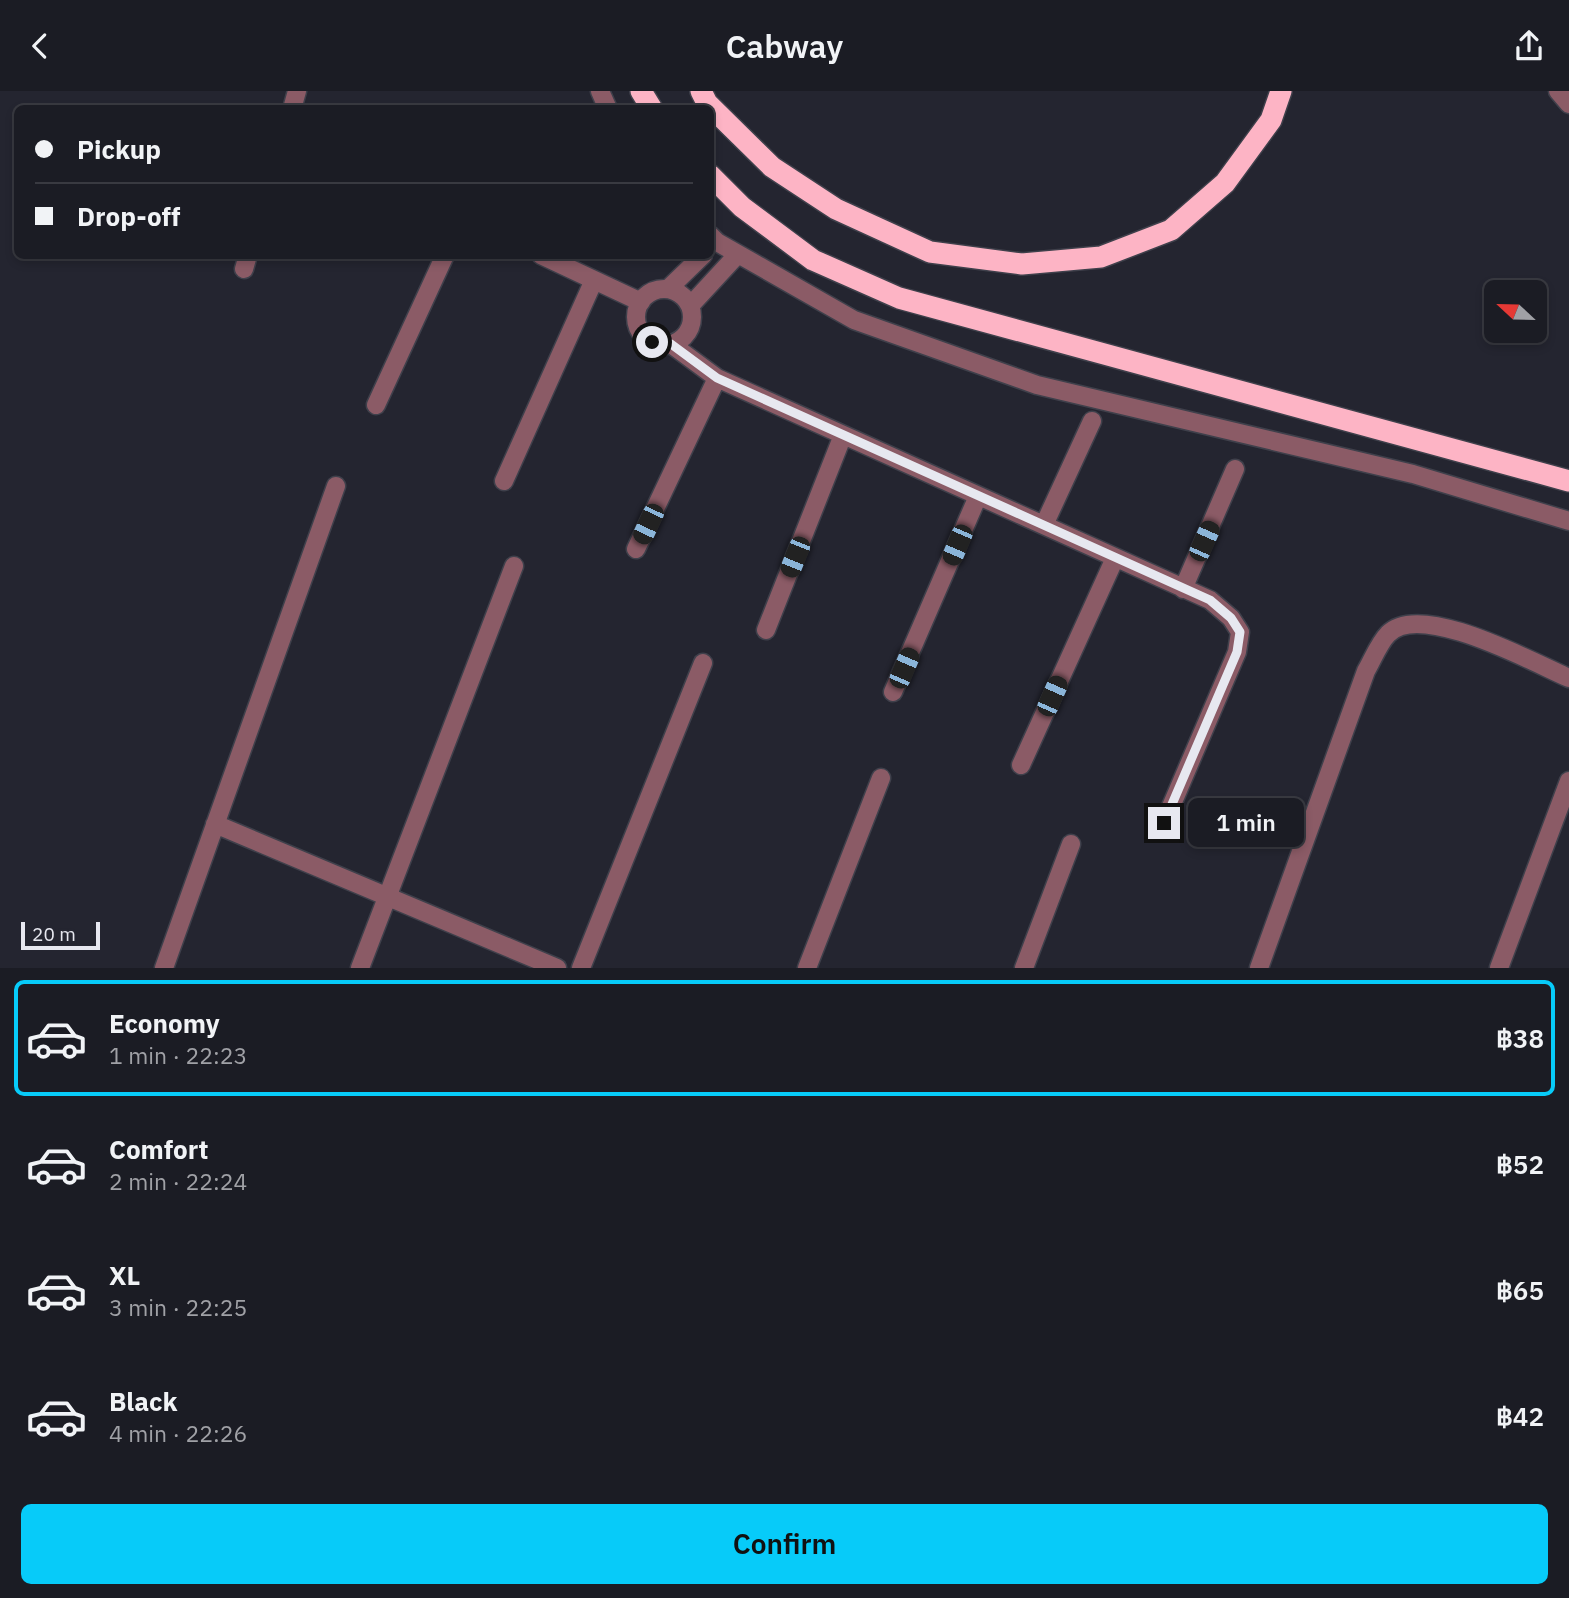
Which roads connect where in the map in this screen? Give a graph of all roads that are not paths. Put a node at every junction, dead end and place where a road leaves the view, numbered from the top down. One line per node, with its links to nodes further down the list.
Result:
1 (1282, 91): 4 (highway)
2 (1558, 91): 3 (street)
3 (1569, 104)
4 (714, 110)
5 (714, 179): 22 (highway)
6 (714, 242): 7 (street)
7 (738, 254): 14 (street); 25 (street)
8 (443, 259): 17 (street)
9 (549, 259): 11 (street)
10 (699, 259): 12 (street)
11 (594, 280): 13 (street); 21 (street)
12 (668, 289): 13 (street); 14 (street)
13 (641, 302): 15 (street)
14 (690, 306): 15 (street)
15 (671, 344): 16 (street)
16 (717, 378): 19 (street); 27 (street)
17 (376, 405)
18 (1091, 421): 26 (street)
19 (843, 435): 24 (street); 31 (street)
20 (1236, 469): 30 (street)
21 (504, 481)
22 (1569, 481)
23 (336, 486): 39 (street)
24 (978, 496): 26 (street); 34 (street)
25 (1569, 520)
26 (1044, 526): 28 (street)
27 (636, 549)
28 (1115, 558): 30 (street); 35 (street)
29 (514, 566): 41 (street)
30 (1183, 589): 38 (street)
31 (766, 630)
32 (703, 663): 45 (street)
33 (1569, 678): 48 (street)
34 (893, 692)
35 (1021, 765)
36 (881, 778): 46 (street)
37 (1569, 781): 49 (street)
38 (1164, 823)
39 (215, 824): 41 (street); 42 (street)
40 (1071, 844): 47 (street)
41 (387, 895): 43 (street); 44 (street)
42 (164, 968)
43 (360, 968)
44 (557, 968)
45 (582, 968)
46 (807, 968)
47 (1024, 968)
48 (1259, 968)
49 (1499, 968)

